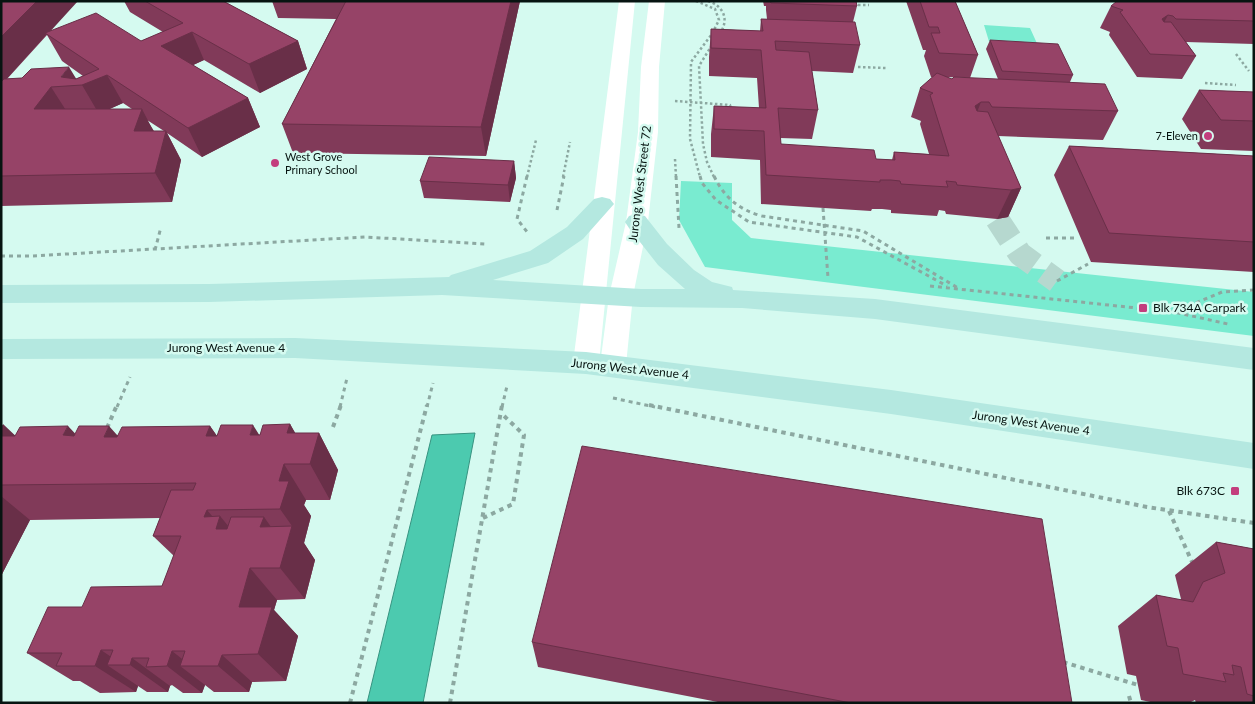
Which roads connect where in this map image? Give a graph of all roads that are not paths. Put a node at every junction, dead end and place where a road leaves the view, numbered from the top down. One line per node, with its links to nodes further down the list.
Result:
1 (627, 1): 3 (street)
2 (657, 1): 4 (street, Jurong West Street 72)
3 (602, 204): 5 (main road); 7 (street)
4 (637, 222): 8 (street, Jurong West Street 72); 9 (main road)
5 (442, 286): 6 (main road); 7 (main road)
6 (1, 294)
7 (594, 295): 8 (main road); 12 (street)
8 (621, 296): 9 (main road); 12 (street, Jurong West Street 72)
9 (742, 298): 11 (main road)
10 (1, 349): 12 (main road, Jurong West Avenue 4)
11 (1254, 359)
12 (599, 364): 13 (main road, Jurong West Avenue 4)
13 (1254, 456)

